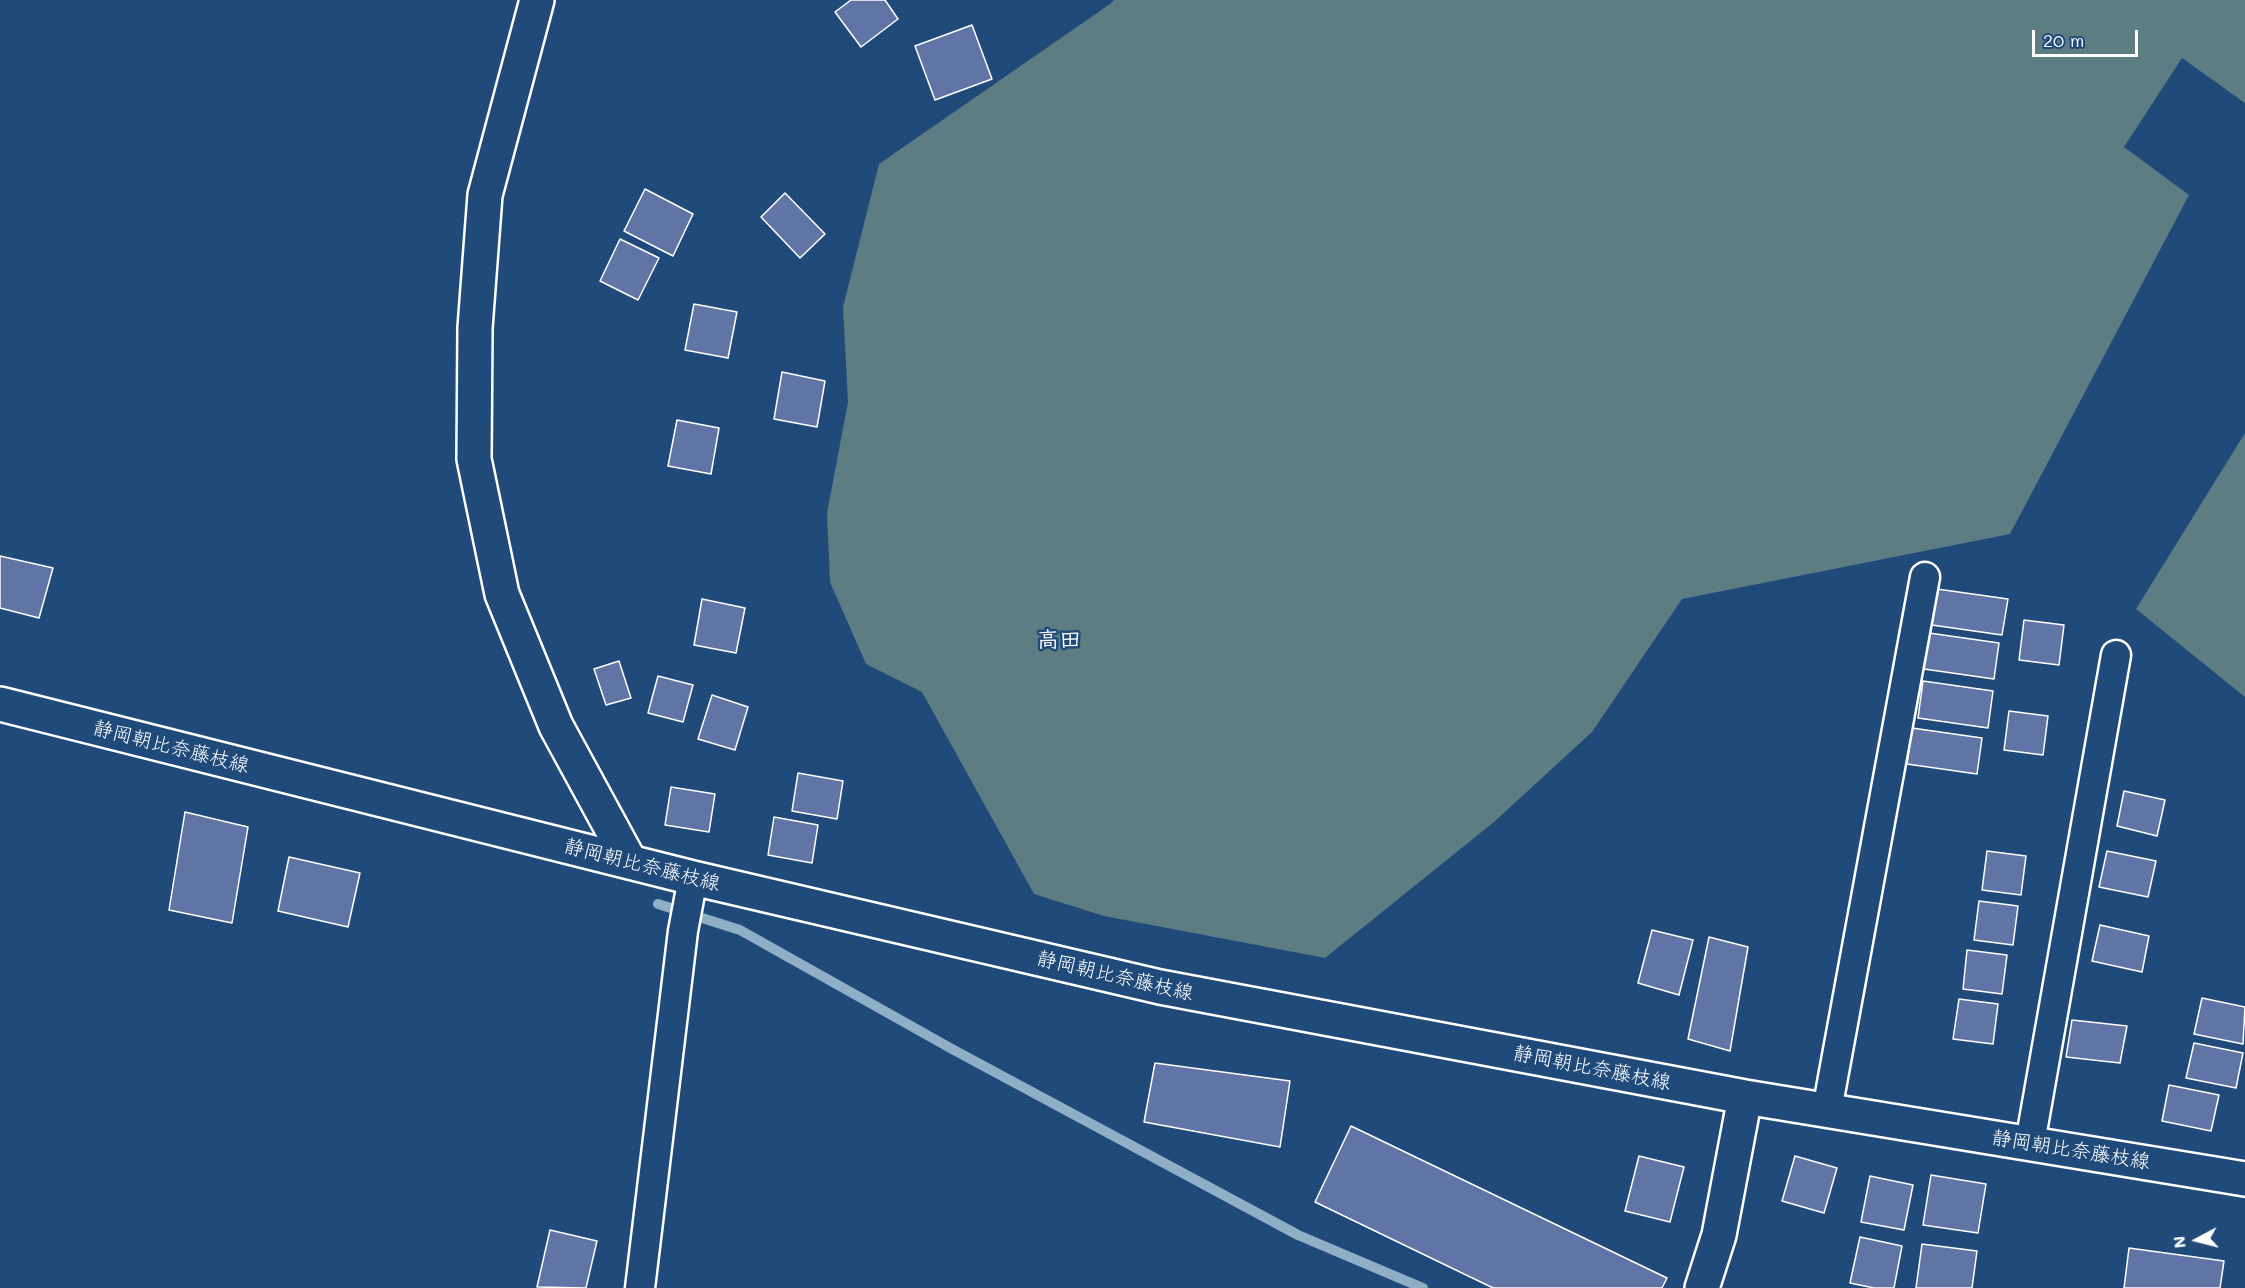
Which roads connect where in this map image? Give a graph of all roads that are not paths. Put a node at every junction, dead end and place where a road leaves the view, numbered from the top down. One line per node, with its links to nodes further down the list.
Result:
1 (537, 0): 5 (main road)
2 (1925, 577): 8 (street)
3 (2116, 655): 9 (street)
4 (0, 704): 5 (main road, 静岡朝比奈藤枝線)
5 (630, 862): 6 (main road, 静岡朝比奈藤枝線)
6 (693, 878): 7 (main road, 静岡朝比奈藤枝線); 11 (street)
7 (1745, 1097): 8 (main road, 静岡朝比奈藤枝線); 12 (main road)
8 (1827, 1110): 9 (main road, 静岡朝比奈藤枝線)
9 (2030, 1143): 10 (main road, 静岡朝比奈藤枝線)
10 (2245, 1179)
11 (640, 1288)
12 (1702, 1288)

